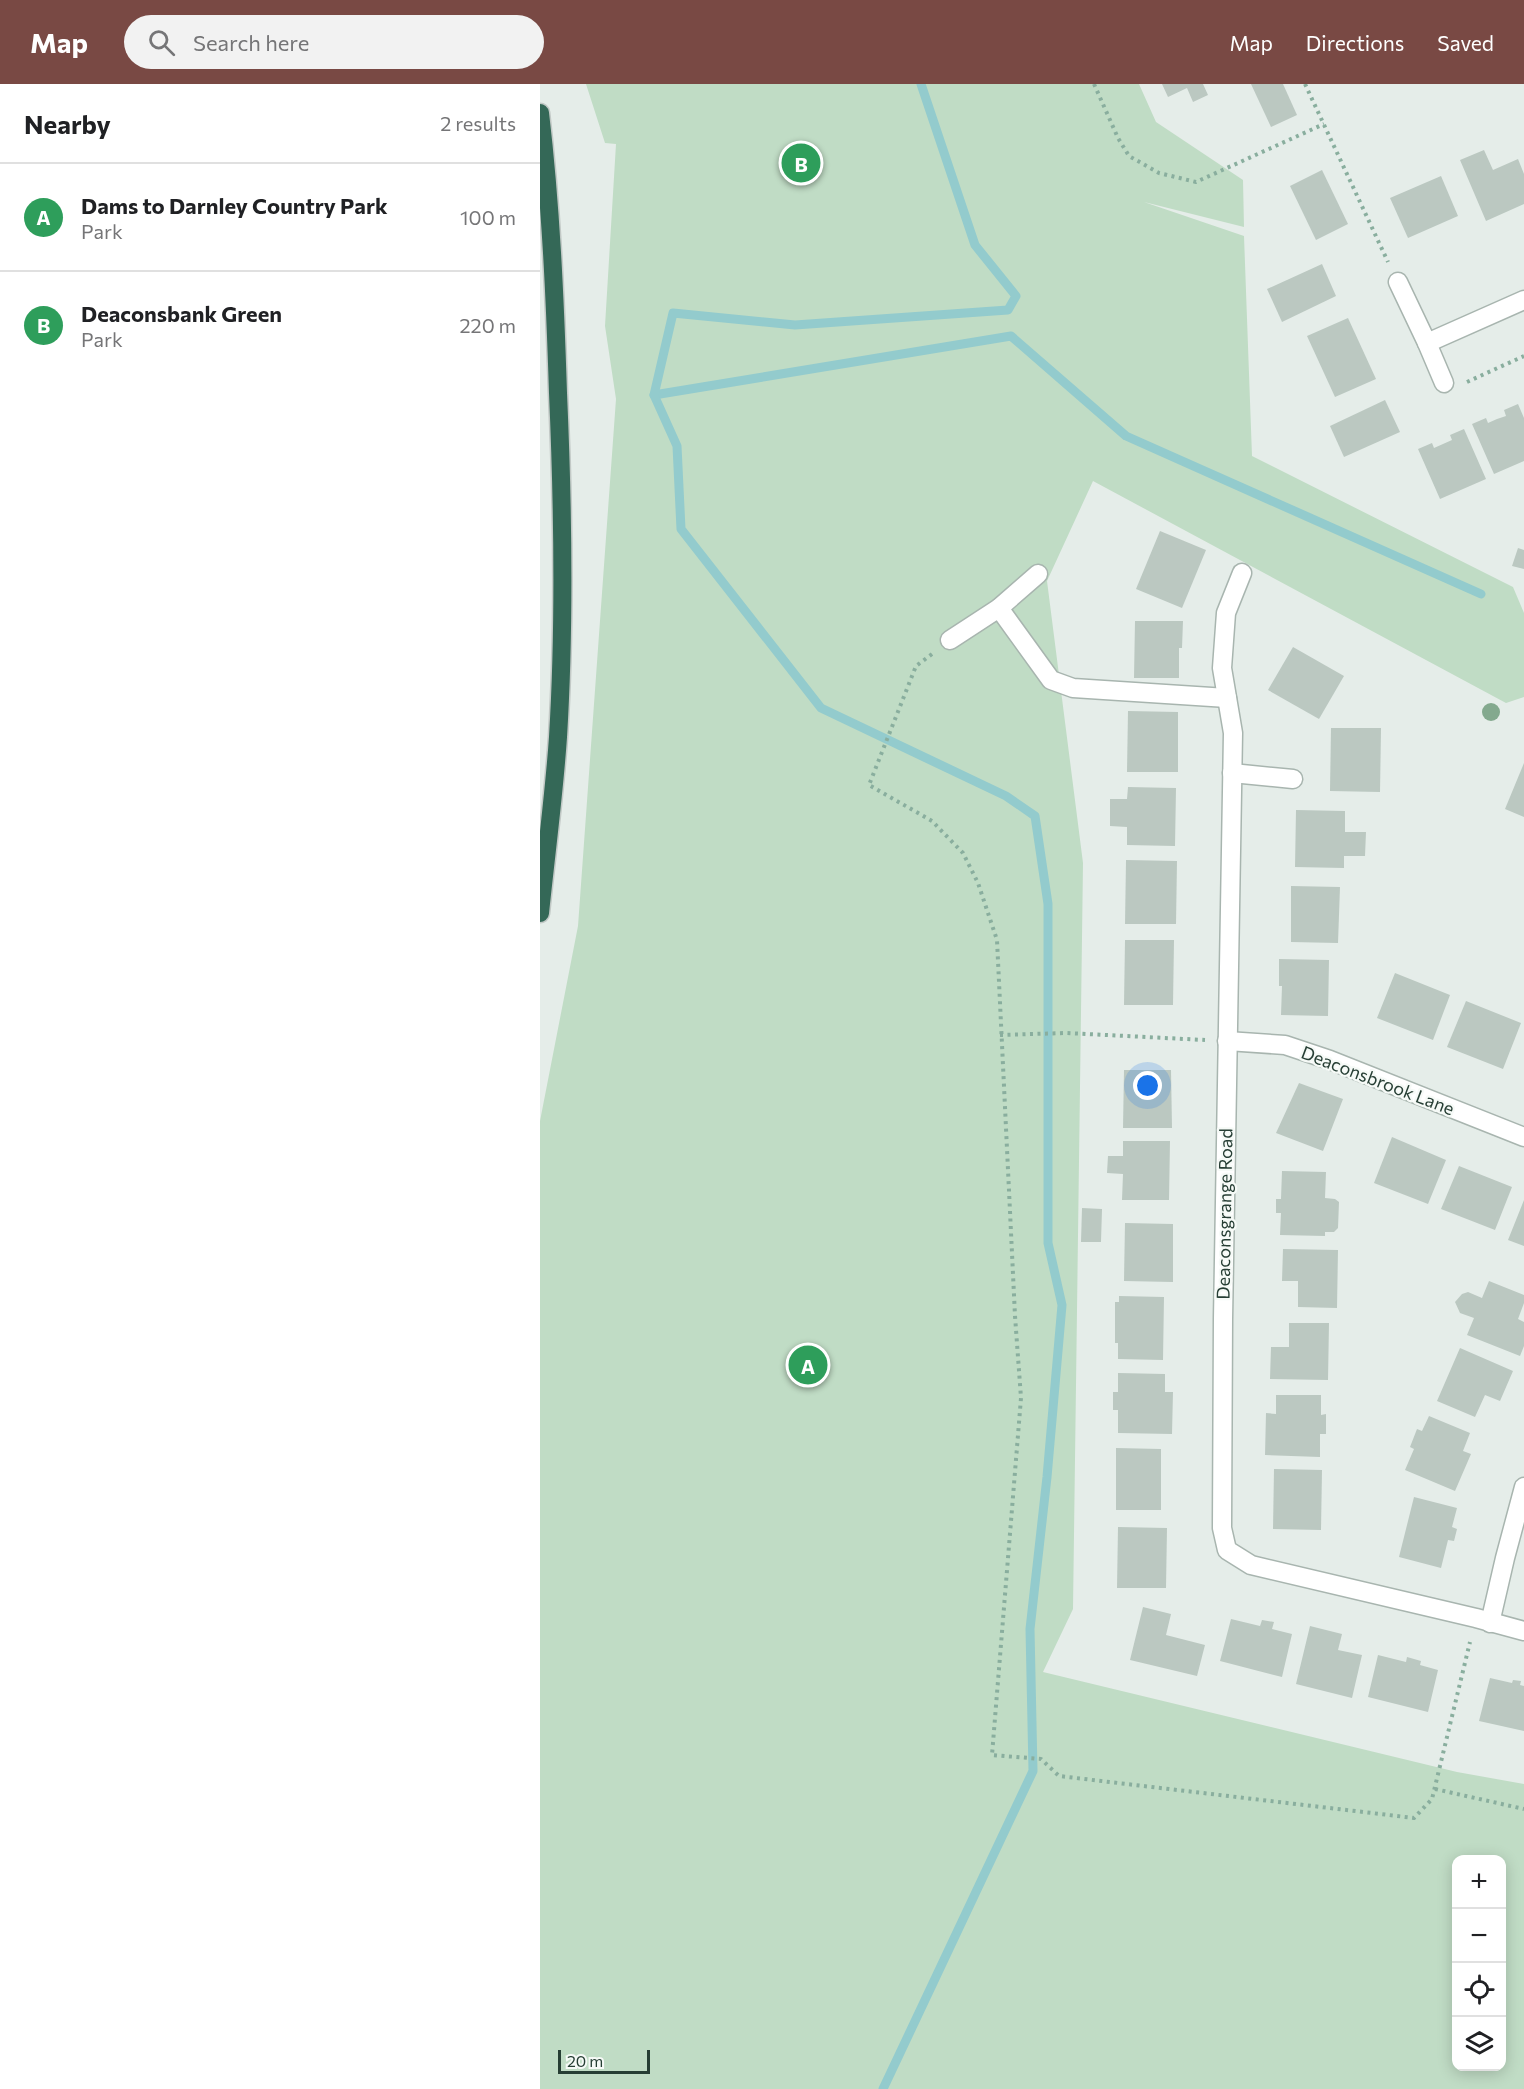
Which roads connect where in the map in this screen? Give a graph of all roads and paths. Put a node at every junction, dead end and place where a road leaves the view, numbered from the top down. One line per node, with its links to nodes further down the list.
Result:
1 (1094, 84): 4 (path)
2 (1305, 84): 4 (path)
3 (540, 113): 17 (highway)
4 (1324, 124): 5 (path)
5 (1398, 282): 7 (street)
6 (1524, 300): 7 (street)
7 (1427, 343): 9 (street)
8 (1524, 356): 9 (path)
9 (1444, 383)
10 (1242, 573): 14 (street, Deaconsgrange Road)
11 (1038, 574): 12 (street)
12 (999, 608): 13 (street); 14 (street)
13 (950, 640): 18 (path)
14 (1227, 698): 15 (street, Deaconsgrange Road)
15 (1232, 773): 16 (street); 19 (street, Deaconsgrange Road)
16 (1293, 779)
17 (540, 913)
18 (1000, 1035): 19 (path); 24 (path)
19 (1227, 1041): 20 (street, Deaconsbrook Lane); 22 (street, Deaconsgrange Road)
20 (1524, 1137)
21 (1524, 1487): 22 (street)
22 (1483, 1620): 23 (street, Deaconsgrange Road); 24 (path)
23 (1524, 1631)
24 (1435, 1788): 25 (path)
25 (1524, 1809)

